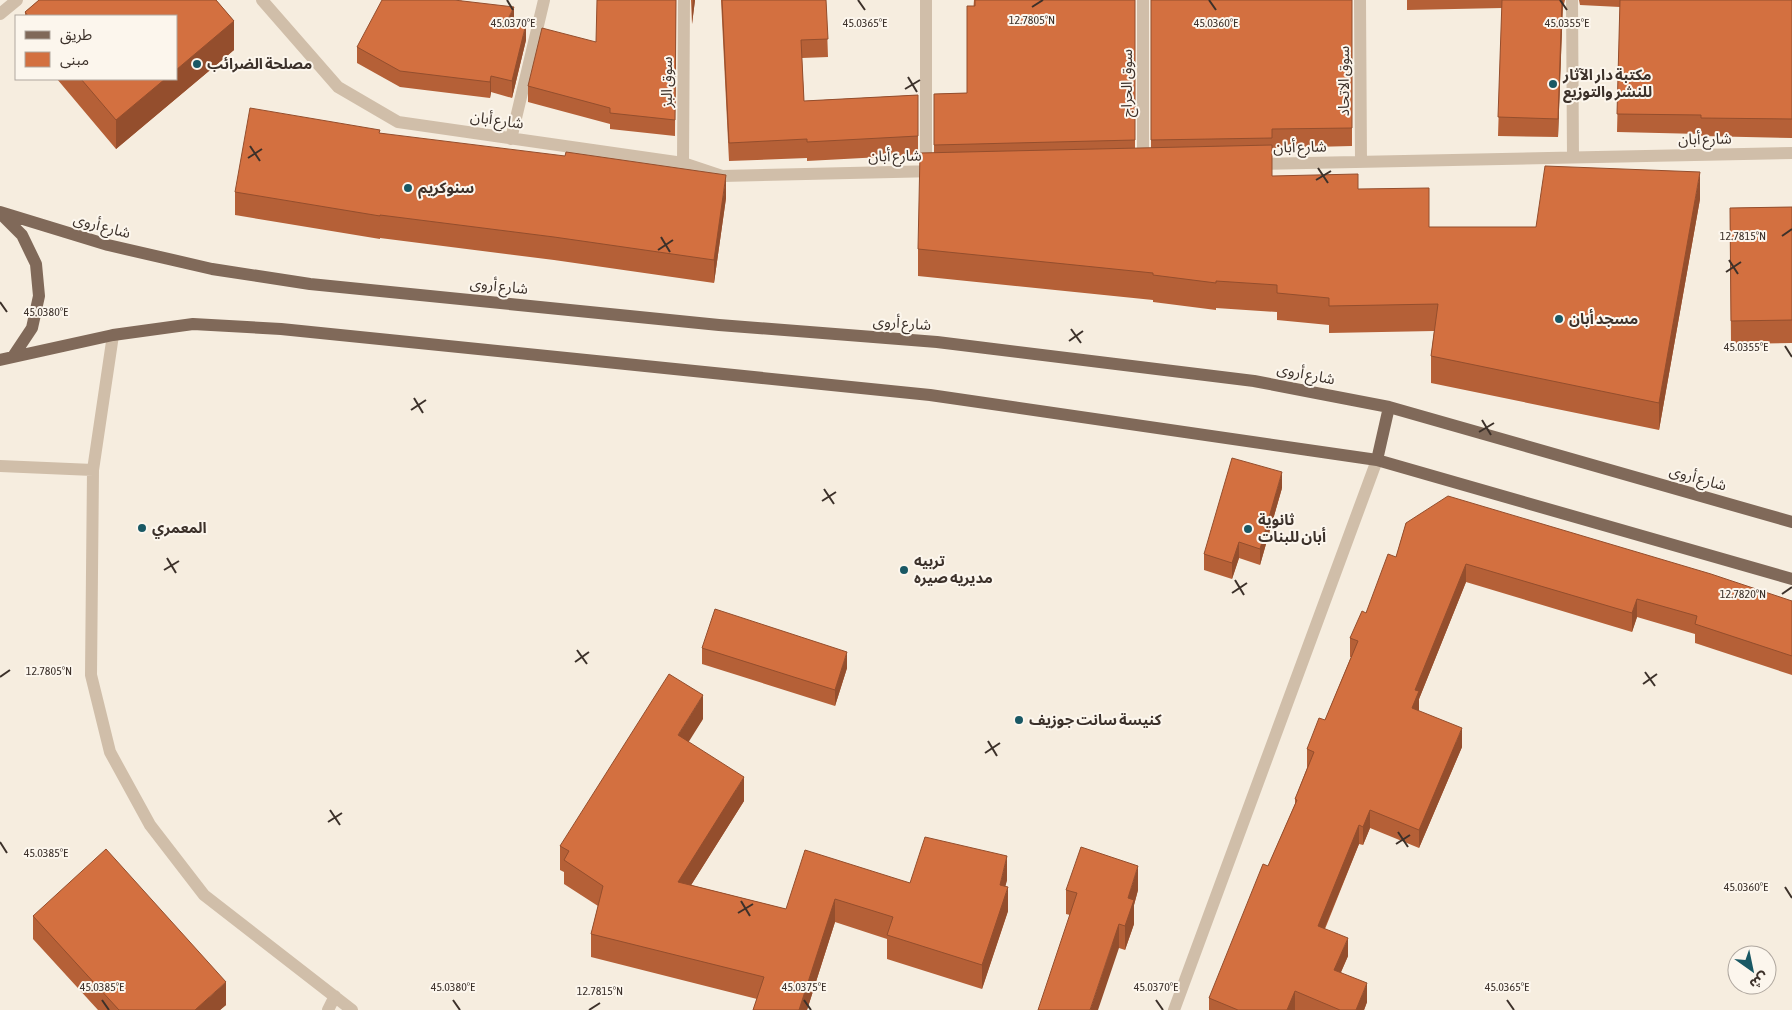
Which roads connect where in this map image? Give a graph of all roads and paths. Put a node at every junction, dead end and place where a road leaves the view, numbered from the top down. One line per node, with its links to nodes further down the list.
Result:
1 (16, 0): 9 (street)
2 (262, 0): 10 (street, شارع أبان)
3 (544, 0): 10 (street)
4 (684, 0): 14 (street, سوق البز)
5 (926, 0): 17 (street)
6 (1144, 0): 16 (street, سوق الحراج)
7 (1360, 0): 13 (street, سوق الاتحاد)
8 (1572, 0): 12 (street)
9 (0, 14)
10 (511, 139): 14 (street, شارع أبان)
11 (1792, 153): 12 (street, شارع أبان)
12 (1573, 157): 13 (street, شارع أبان)
13 (1361, 162): 15 (street, شارع أبان)
14 (683, 163): 17 (street, شارع أبان)
15 (1242, 164)
16 (1143, 167)
17 (926, 171): 18 (street, شارع أبان)
18 (946, 171)
19 (0, 213): 21 (main road); 23 (main road, شارع أروى)
20 (113, 335): 21 (main road); 24 (main road); 26 (street)
21 (14, 355): 22 (main road)
22 (0, 360)
23 (1389, 407): 24 (main road); 27 (main road, شارع أروى)
24 (1378, 460): 28 (main road); 32 (street)
25 (0, 466): 26 (street)
26 (94, 470): 29 (street)
27 (1792, 522)
28 (1792, 578)
29 (335, 996): 30 (street); 31 (street)
30 (328, 1010)
31 (352, 1010)
32 (1174, 1010)

